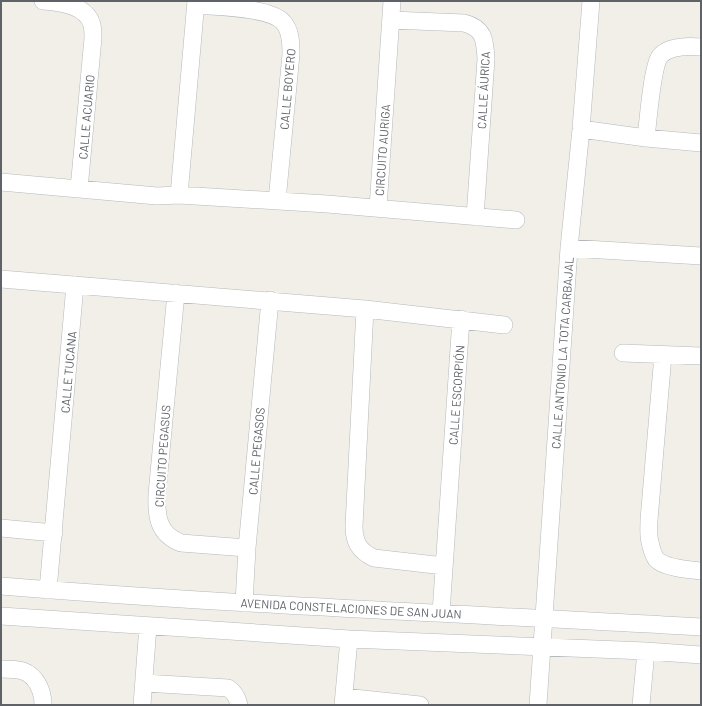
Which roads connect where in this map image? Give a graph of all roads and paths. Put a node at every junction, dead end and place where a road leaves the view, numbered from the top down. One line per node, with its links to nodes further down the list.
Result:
1 (43, 1): 11 (street, CALLE ACUARIO)
2 (392, 1): 5 (street, CIRCUITO AURIGA)
3 (591, 1): 7 (street, CALLE ANTONIO LA TOTA CARBAJAL)
4 (196, 3): 12 (street, CALLE BOYERO); 13 (street, CALLE BOYERO)
5 (391, 20): 14 (street, CIRCUITO AURIGA); 15 (street, CALLE ÁURICA)
6 (701, 47): 8 (street)
7 (581, 129): 8 (street); 17 (street, CALLE ANTONIO LA TOTA CARBAJAL)
8 (646, 138): 9 (street)
9 (701, 143)
10 (1, 182): 11 (street)
11 (79, 189): 12 (street)
12 (179, 195): 13 (street)
13 (277, 201): 14 (street)
14 (378, 208): 15 (street, CIRCUITO AURIGA)
15 (475, 217): 16 (street, CIRCUITO AURIGA)
16 (516, 220)
17 (569, 248): 18 (street); 39 (street, CALLE ANTONIO LA TOTA CARBAJAL)
18 (701, 256)
19 (1, 278): 20 (street)
20 (75, 285): 21 (street); 30 (street, CALLE TUCANA)
21 (176, 293): 22 (street); 31 (street, CIRCUITO PEGASUS)
22 (270, 300): 23 (street); 31 (street, CALLE PEGASOS)
23 (365, 309): 24 (street); 32 (street)
24 (461, 319): 25 (street); 32 (street, CALLE ESCORPIÓN)
25 (504, 325)
26 (623, 352): 27 (street)
27 (663, 355): 28 (street); 33 (street)
28 (701, 356)
29 (1, 528): 30 (street)
30 (54, 533): 35 (street, CALLE TUCANA)
31 (247, 548): 36 (street, CALLE PEGASOS)
32 (444, 566): 37 (street, CALLE ESCORPIÓN)
33 (701, 571)
34 (1, 586): 35 (street, AVENIDA CONSTELACIONES DE SAN JUAN)
35 (48, 590): 36 (street, AVENIDA CONSTELACIONES DE SAN JUAN)
36 (244, 602): 37 (street, AVENIDA CONSTELACIONES DE SAN JUAN)
37 (441, 613): 39 (street, AVENIDA CONSTELACIONES DE SAN JUAN)
38 (1, 616): 40 (street)
39 (544, 619): 41 (street, AVENIDA CONSTELACIONES DE SAN JUAN); 43 (street, CALLE ANTONIO LA TOTA CARBAJAL)
40 (148, 626): 42 (street); 47 (street)
41 (701, 627)
42 (349, 639): 43 (street); 48 (street)
43 (542, 648): 44 (street); 53 (street, CALLE ANTONIO LA TOTA CARBAJAL)
44 (646, 651): 45 (street); 54 (street)
45 (701, 655)
46 (1, 669): 49 (street)
47 (144, 682): 50 (street); 51 (street)
48 (344, 701): 52 (street)
49 (43, 705)
50 (142, 705)
51 (238, 705)
52 (420, 705)
53 (538, 705)
54 (641, 705)

